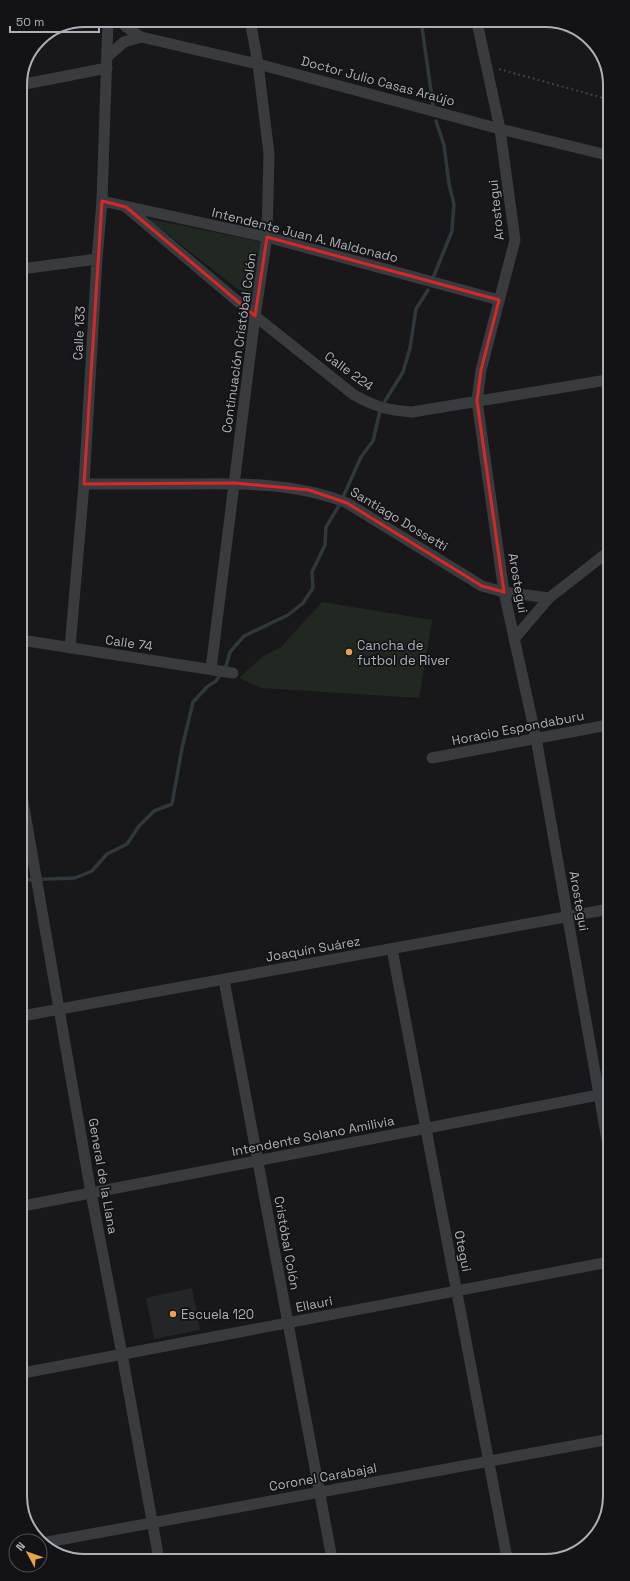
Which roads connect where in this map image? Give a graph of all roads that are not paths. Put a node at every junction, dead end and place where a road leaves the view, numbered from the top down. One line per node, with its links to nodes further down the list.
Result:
1 (108, 27): 6 (street, Calle 133)
2 (126, 27): 5 (street, Doctor Julio Casas Araújo)
3 (251, 27): 7 (street, Continuación Cristóbal Colón)
4 (478, 27): 10 (street, Arostegui)
5 (141, 37): 6 (street); 7 (street, Doctor Julio Casas Araújo)
6 (108, 56): 8 (street, Calle 133)
7 (258, 64): 10 (street, Doctor Julio Casas Araújo); 14 (street, Continuación Cristóbal Colón)
8 (107, 68): 9 (street); 12 (street, Calle 133)
9 (27, 84)
10 (500, 129): 11 (street, Doctor Julio Casas Araújo); 17 (street, Arostegui)
11 (603, 154)
12 (102, 201): 13 (street, Intendente Juan A. Maldonado); 15 (street, Calle 133)
13 (126, 207): 14 (street, Intendente Juan A. Maldonado); 18 (street, Calle 224)
14 (267, 237): 17 (street, Intendente Juan A. Maldonado); 18 (street, Continuación Cristóbal Colón)
15 (97, 259): 16 (street); 22 (street, Calle 133)
16 (27, 269)
17 (499, 300): 20 (street, Arostegui)
18 (255, 316): 20 (street, Calle 224); 21 (street, Continuación Cristóbal Colón)
19 (603, 381): 20 (street, Calle 224)
20 (478, 401): 24 (street, Arostegui)
21 (234, 483): 22 (street, Santiago Dossetti); 24 (street, Santiago Dossetti); 29 (street, Continuación Cristóbal Colón)
22 (84, 484): 28 (street, Calle 133)
23 (603, 556): 25 (street)
24 (504, 592): 25 (street, Santiago Dossetti); 26 (street, Arostegui)
25 (549, 598): 26 (street)
26 (514, 639): 31 (street, Arostegui)
27 (27, 641): 28 (street, Calle 74)
28 (70, 648): 29 (street, Calle 74)
29 (221, 671)
30 (603, 726): 31 (street, Horacio Espondaburu)
31 (536, 738): 32 (street, Horacio Espondaburu); 35 (street, Arostegui)
32 (432, 758)
33 (27, 825): 38 (street, General de la Llana)
34 (603, 910): 35 (street, Joaquín Suárez)
35 (568, 917): 36 (street, Joaquín Suárez); 40 (street, Arostegui)
36 (392, 949): 37 (street, Joaquín Suárez); 42 (street, Otegui)
37 (224, 980): 38 (street, Joaquín Suárez); 43 (street, Cristóbal Colón)
38 (58, 1009): 39 (street, Joaquín Suárez); 44 (street, General de la Llana)
39 (27, 1015)
40 (603, 1089)
41 (603, 1094): 42 (street, Intendente Solano Amilivia)
42 (426, 1128): 43 (street, Intendente Solano Amilivia); 47 (street, Otegui)
43 (258, 1160): 44 (street, Intendente Solano Amilivia); 48 (street, Cristóbal Colón)
44 (91, 1193): 45 (street, Intendente Solano Amilivia); 49 (street, General de la Llana)
45 (27, 1205)
46 (603, 1263): 47 (street, Ellauri)
47 (456, 1290): 48 (street, Ellauri); 52 (street, Otegui)
48 (287, 1324): 49 (street, Ellauri); 53 (street, Cristóbal Colón)
49 (122, 1354): 50 (street, Ellauri); 54 (street, General de la Llana)
50 (27, 1371)
51 (603, 1439): 52 (street, Coronel Carabajal)
52 (488, 1461): 53 (street, Coronel Carabajal); 58 (street, Otegui)
53 (319, 1492): 54 (street, Coronel Carabajal); 57 (street, Cristóbal Colón)
54 (152, 1523): 55 (street, Coronel Carabajal); 56 (street, General de la Llana)
55 (50, 1542)
56 (158, 1554)
57 (331, 1554)
58 (506, 1554)

